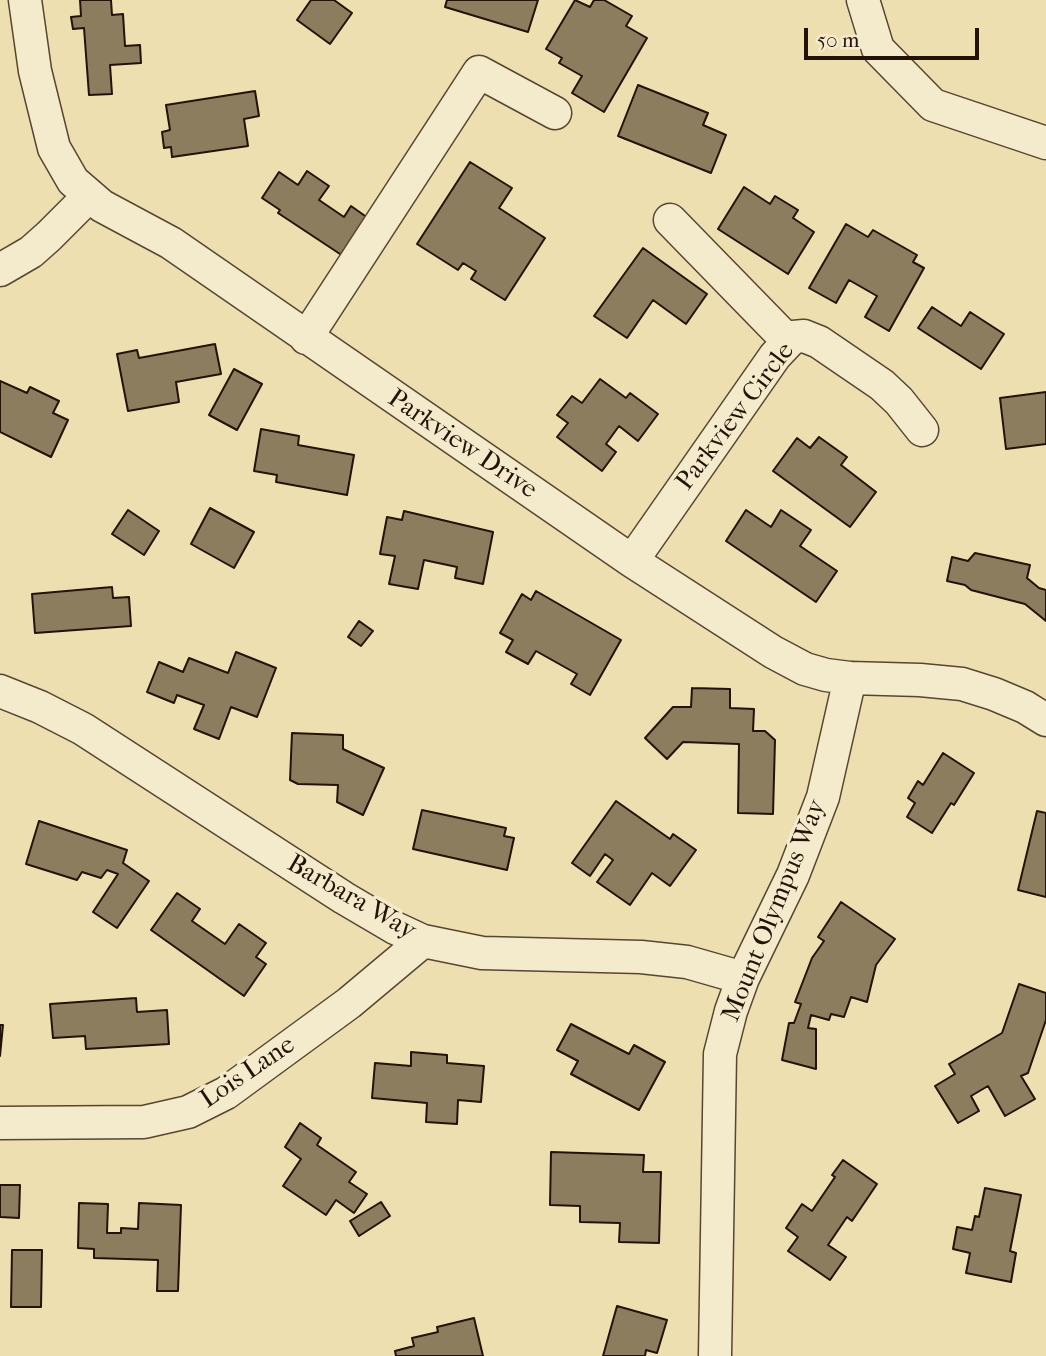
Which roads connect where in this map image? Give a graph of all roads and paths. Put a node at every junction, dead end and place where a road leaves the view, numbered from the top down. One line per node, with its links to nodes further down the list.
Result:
1 (25, 0): 5 (street, Parkview Drive)
2 (863, 0): 4 (street)
3 (555, 113): 8 (street)
4 (1046, 143)
5 (89, 196): 7 (street); 8 (street, Parkview Drive)
6 (670, 220): 9 (street)
7 (0, 270)
8 (306, 338): 11 (street, Parkview Drive)
9 (788, 341): 10 (street, Parkview Circle); 11 (street, Parkview Circle)
10 (922, 430)
11 (632, 561): 12 (street, Parkview Drive)
12 (850, 678): 14 (street, Parkview Drive); 16 (street, Mount Olympus Way)
13 (0, 691): 15 (street, Barbara Way)
14 (1046, 720)
15 (423, 941): 16 (street, Barbara Way); 17 (street, Lois Lane)
16 (743, 978): 18 (street, Mount Olympus Way)
17 (0, 1123)
18 (715, 1356)

